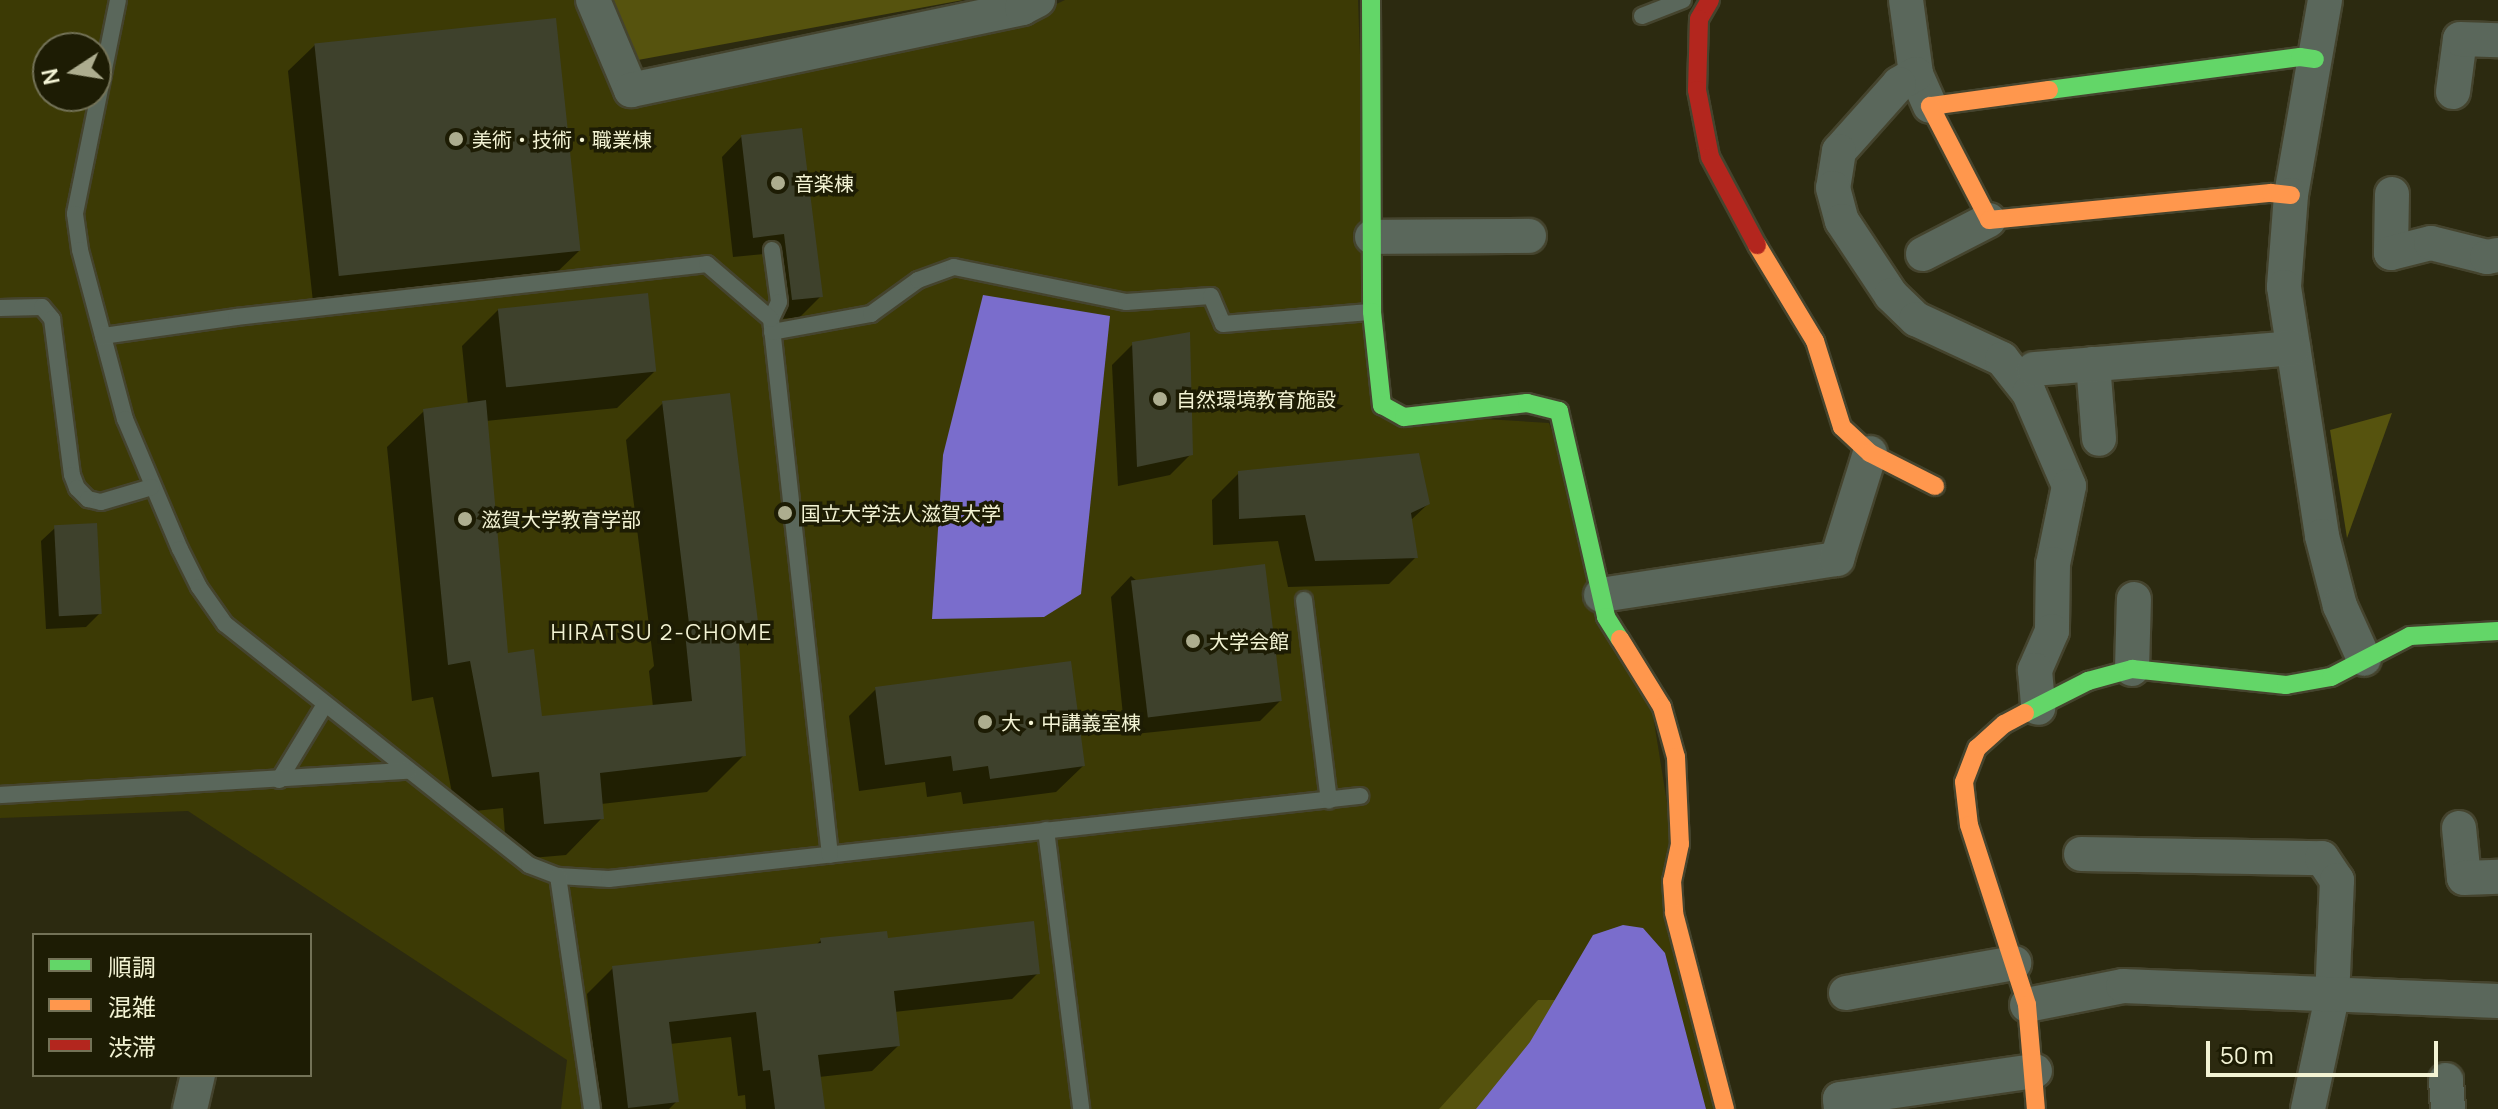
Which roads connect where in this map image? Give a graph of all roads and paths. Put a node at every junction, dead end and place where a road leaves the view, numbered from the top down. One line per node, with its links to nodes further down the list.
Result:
1 (118, 0): 27 (lane)
2 (593, 0): 9 (street)
3 (1038, 0): 9 (street)
4 (1371, 0): 20 (street)
5 (1683, 0): 10 (lane)
6 (1710, 0): 32 (street)
7 (1906, 0): 13 (street)
8 (2325, 0): 12 (street)
9 (994, 6)
10 (1642, 16)
11 (2498, 40): 14 (street)
12 (2315, 59): 15 (street); 17 (street)
13 (1916, 74): 15 (street); 42 (street)
14 (2453, 92)
15 (1930, 106): 18 (street)
16 (2392, 194): 23 (street)
17 (2291, 195): 18 (street); 28 (street)
18 (1989, 220): 22 (street)
19 (1529, 236): 20 (street)
20 (1372, 237): 25 (street)
21 (772, 250): 26 (lane)
22 (1923, 254)
23 (2498, 255)
24 (0, 308): 34 (lane)
25 (1372, 312): 26 (lane); 35 (street)
26 (772, 326): 27 (lane); 51 (lane)
27 (103, 336): 34 (lane)
28 (2293, 348): 29 (street); 39 (street)
29 (2093, 364): 30 (street); 31 (street)
30 (2034, 369)
31 (2099, 439)
32 (1870, 453): 33 (street); 35 (street)
33 (1935, 486)
34 (152, 487): 41 (lane)
35 (1601, 595): 64 (street)
36 (2134, 599): 40 (street)
37 (1304, 600): 47 (lane)
38 (2498, 631): 39 (street)
39 (2364, 659): 40 (street)
40 (2132, 669): 42 (street)
41 (324, 706): 43 (lane); 44 (lane)
42 (2038, 708): 54 (street)
43 (407, 771): 44 (lane); 52 (lane)
44 (279, 780): 45 (lane)
45 (0, 795)
46 (1360, 796): 47 (lane)
47 (1329, 800): 49 (lane)
48 (2459, 828): 53 (street)
49 (1046, 830): 51 (lane); 63 (lane)
50 (2081, 854): 56 (street)
51 (830, 855): 52 (lane)
52 (558, 876): 62 (lane)
53 (2498, 877)
54 (2014, 963): 55 (street); 58 (street)
55 (1846, 993)
56 (2332, 997): 57 (street); 58 (street); 67 (street)
57 (2498, 1001)
58 (2027, 1005): 59 (street)
59 (2035, 1071): 65 (street); 66 (street)
60 (198, 1077): 61 (street)
61 (190, 1109)
62 (592, 1109)
63 (1081, 1109)
64 (1725, 1109)
65 (1841, 1109)
66 (2036, 1109)
67 (2308, 1109)

